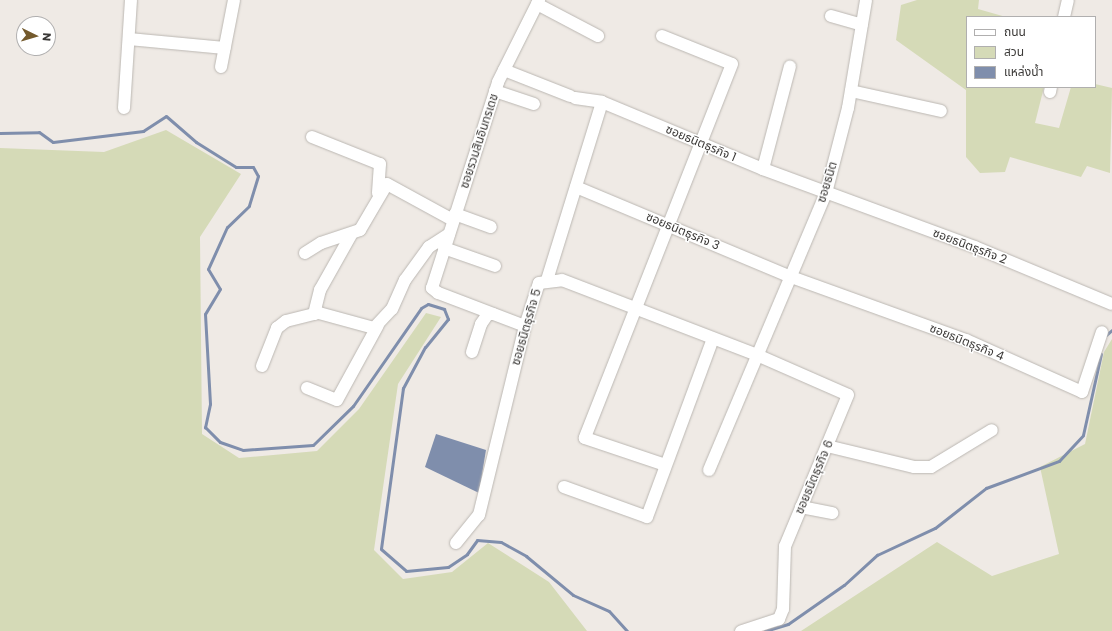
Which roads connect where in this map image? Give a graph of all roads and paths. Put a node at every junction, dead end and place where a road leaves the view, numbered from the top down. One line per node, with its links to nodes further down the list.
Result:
1 (131, 0): 11 (street)
2 (234, 0): 12 (street)
3 (866, 0): 8 (street, ซอยธนิต)
4 (1068, 0): 7 (street)
5 (538, 2): 9 (street); 15 (street, ซอยรวมสินอินทรเดช)
6 (831, 16): 8 (street)
7 (1064, 16)
8 (862, 25): 17 (street, ซอยธนิต)
9 (598, 36)
10 (662, 36): 23 (street)
11 (129, 38): 12 (street); 20 (street)
12 (225, 48): 13 (street)
13 (221, 66)
14 (790, 66): 24 (street)
15 (504, 70): 16 (street, ซอยรวมสินอินทรเดช); 18 (street, ซอยธนิตธุรกิจ 1)
16 (495, 91): 19 (street); 28 (street, ซอยรวมสินอินทรเดช)
17 (851, 91): 21 (street); 26 (street, ซอยธนิต)
18 (602, 102): 23 (street, ซอยธนิตธุรกิจ 1); 25 (street)
19 (534, 104)
20 (124, 108)
21 (941, 112)
22 (312, 137): 27 (street)
23 (703, 142): 24 (street, ซอยธนิตธุรกิจ 1); 29 (street)
24 (764, 169): 26 (street, ซอยธนิตธุรกิจ 1)
25 (576, 187): 29 (street, ซอยธนิตธุรกิจ 3); 37 (street)
26 (826, 193): 36 (street, ซอยธนิต); 38 (street, ซอยธนิตธุรกิจ 2)
27 (378, 195): 28 (street); 32 (street)
28 (454, 217): 30 (street); 31 (street, ซอยรวมสินอินทรเดช)
29 (670, 225): 36 (street, ซอยธนิตธุรกิจ 3); 39 (street)
30 (491, 227)
31 (449, 234): 33 (street, ซอยรวมสินอินทรเดช); 42 (street)
32 (351, 235): 34 (street); 40 (street)
33 (444, 248): 35 (street); 41 (street, ซอยรวมสินอินทรเดช)
34 (305, 253)
35 (495, 266)
36 (791, 277): 44 (street, ซอยธนิตธุรกิจ 4); 47 (street, ซอยธนิต)
37 (547, 280): 39 (street, ซอยธนิตธุรกิจ 5); 43 (street, ซอยธนิตธุรกิจ 5)
38 (1112, 304)
39 (636, 309): 45 (street, ซอยธนิตธุรกิจ 5); 52 (street)
40 (314, 314): 42 (street); 48 (street)
41 (493, 314): 43 (street); 46 (street)
42 (378, 325): 49 (street)
43 (525, 326): 57 (street, ซอยธนิตธุรกิจ 5)
44 (1102, 332)
45 (713, 339): 47 (street, ซอยธนิตธุรกิจ 5); 52 (street)
46 (472, 352)
47 (757, 355): 51 (street, ซอยธนิตธุรกิจ 6); 53 (street, ซอยธนิต)
48 (262, 366)
49 (307, 388)
50 (992, 430): 51 (street)
51 (827, 446): 55 (street, ซอยธนิตธุรกิจ 6)
52 (665, 465): 54 (street)
53 (710, 470)
54 (564, 487)
55 (801, 508): 56 (street); 58 (street, ซอยธนิตธุรกิจ 6)
56 (832, 513)
57 (456, 543)
58 (741, 631)

